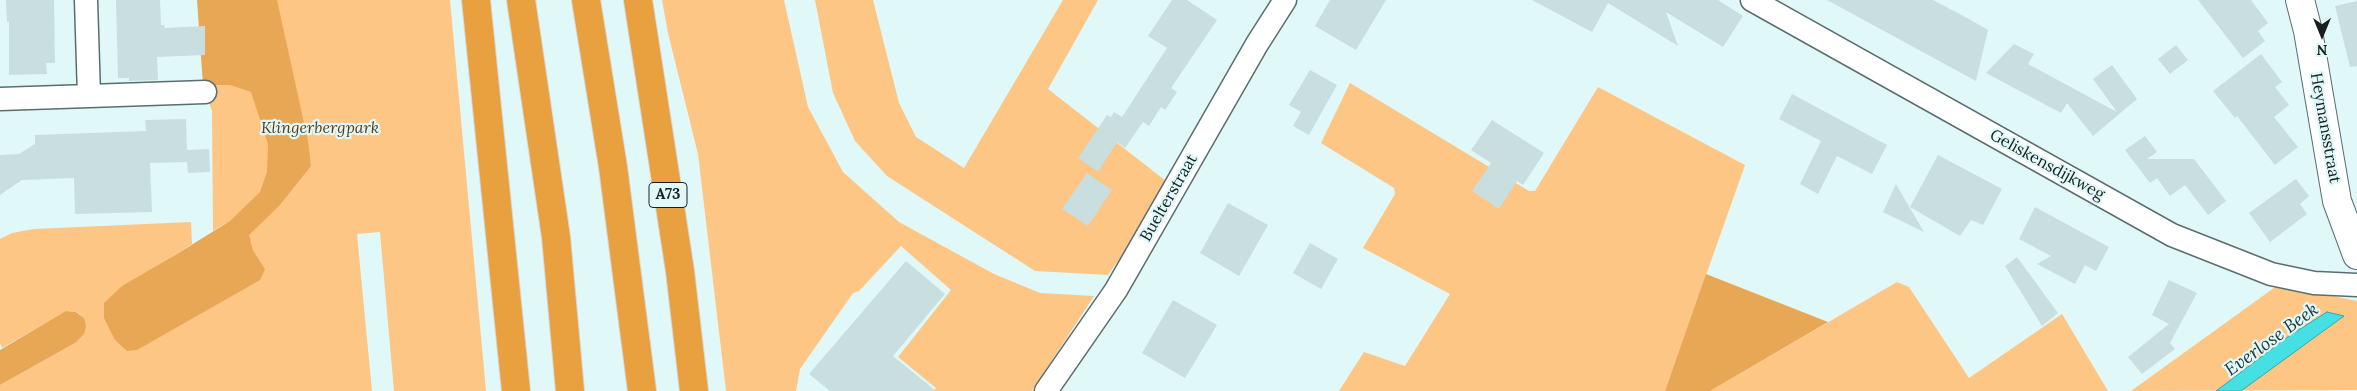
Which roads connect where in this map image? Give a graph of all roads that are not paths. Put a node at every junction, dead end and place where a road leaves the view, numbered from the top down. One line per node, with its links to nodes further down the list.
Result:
1 (86, 0): 10 (street)
2 (476, 0): 14 (highway)
3 (521, 0): 15 (highway)
4 (586, 0): 16 (highway)
5 (638, 0): 17 (highway, A73)
6 (1285, 0): 18 (street, Buelterstraat)
7 (1752, 0): 13 (street, Geliskensdijkweg)
8 (2300, 0): 12 (street, Heymansstraat)
9 (205, 92): 10 (street)
10 (89, 96): 11 (street)
11 (0, 99)
12 (2357, 255)
13 (2357, 285)
14 (516, 391)
15 (570, 391)
16 (642, 391)
17 (694, 391)
18 (1046, 391)

